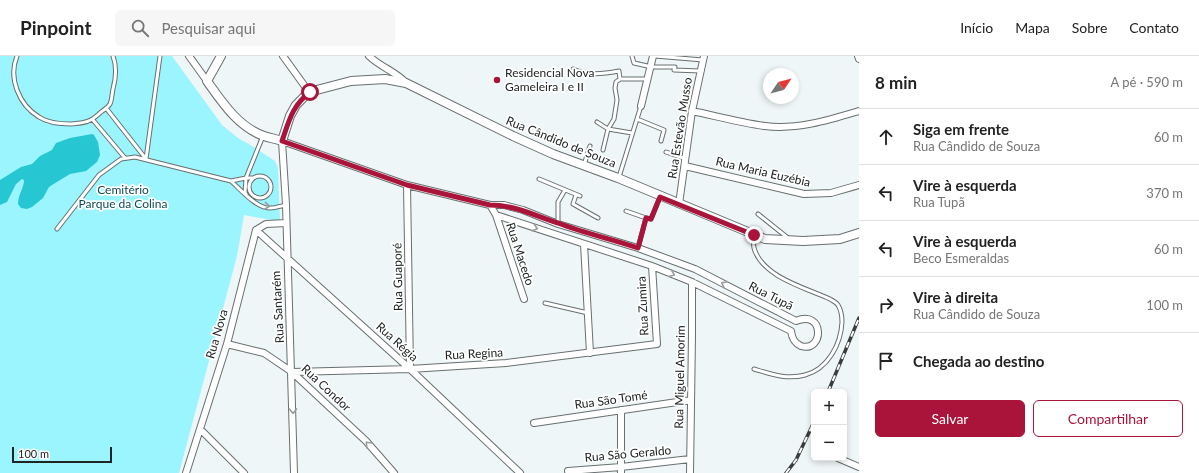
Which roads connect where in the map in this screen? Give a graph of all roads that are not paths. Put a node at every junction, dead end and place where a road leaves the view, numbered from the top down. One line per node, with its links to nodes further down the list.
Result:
1 (17, 56): 24 (lane)
2 (113, 56): 20 (lane)
3 (160, 56): 35 (lane)
4 (189, 56): 16 (street)
5 (221, 56): 16 (street)
6 (283, 56): 18 (street)
7 (370, 56): 17 (street)
8 (632, 56): 11 (lane)
9 (654, 56): 10 (lane); 11 (street)
10 (703, 58): 13 (street, Rua Estevão Musso)
11 (651, 66): 13 (lane); 15 (street)
12 (573, 69): 14 (lane)
13 (700, 71): 21 (street, Rua Estevão Musso)
14 (620, 79): 15 (lane); 26 (lane)
15 (647, 80): 19 (street)
16 (207, 81): 28 (street)
17 (406, 83): 18 (street, Rua Cândido de Souza); 37 (street, Rua Cândido de Souza)
18 (310, 92): 29 (street, Rua Cândido de Souza)
19 (641, 106): 23 (lane)
20 (106, 108): 24 (lane); 35 (lane)
21 (692, 111): 22 (street); 36 (street, Rua Estevão Musso)
22 (859, 111)
23 (637, 119): 27 (lane); 30 (lane)
24 (93, 120): 34 (lane)
25 (598, 122): 26 (lane)
26 (608, 129): 27 (lane); 32 (lane)
27 (632, 133): 40 (lane)
28 (263, 136): 29 (street); 38 (lane)
29 (282, 141): 43 (street, Rua Tupã); 51 (street, Rua Santarém)
30 (661, 141)
31 (590, 146): 37 (lane)
32 (603, 150)
33 (666, 152): 36 (lane)
34 (126, 158): 35 (lane); 61 (lane)
35 (146, 159): 42 (lane)
36 (686, 162): 44 (street, Rua Maria Euzébia); 52 (street, Rua Estevão Musso)
37 (584, 166): 40 (street, Rua Cândido de Souza)
38 (246, 178): 39 (lane); 42 (lane); 46 (lane)
39 (253, 178): 47 (lane); 47 (lane)
40 (618, 178): 50 (street, Rua Cândido de Souza)
41 (539, 179): 45 (lane)
42 (232, 180): 46 (lane)
43 (407, 185): 53 (street, Rua Tupã); 77 (street, Rua Guaporé)
44 (859, 185)
45 (565, 190): 48 (lane); 60 (lane)
46 (245, 193): 47 (lane); 51 (lane, one-way to 51)
47 (251, 194)
48 (576, 195): 49 (lane); 57 (lane)
49 (580, 196)
50 (660, 197): 52 (street, Rua Cândido de Souza); 58 (lane)
51 (286, 204): 59 (street, Rua Santarém)
52 (679, 204): 64 (street, Rua Cândido de Souza)
53 (490, 205): 56 (street); 60 (street, Rua Tupã)
54 (626, 211): 58 (lane)
55 (758, 214): 65 (lane)
56 (496, 215): 66 (street, Rua Tupã, one-way to 66); 71 (street, Rua Macedo)
57 (598, 218)
58 (646, 218): 67 (lane)
59 (286, 223): 62 (street); 68 (street, Rua Santarém)
60 (558, 224): 67 (street, Rua Tupã)
61 (57, 229)
62 (256, 230): 68 (street, Rua Régia); 74 (street, Rua Nova)
63 (859, 233): 65 (street, Rua Cândido de Souza)
64 (754, 235): 65 (street, Rua Cândido de Souza); 78 (lane)
65 (792, 241)
66 (584, 244): 69 (street, Rua Tupã); 73 (street)
67 (638, 248): 70 (street, Rua Tupã, one-way to 67)
68 (287, 256): 77 (street, Rua Régia); 79 (street, Rua Santarém)
69 (652, 266): 70 (street, Rua Tupã, one-way to 70); 75 (street, Rua Zumira)
70 (692, 282): 80 (street, Rua Miguel Amorim)
71 (524, 299)
72 (545, 303): 73 (lane)
73 (588, 313): 76 (street)
74 (227, 344): 79 (street, Rua Condor); 83 (street, Rua Nova)
75 (657, 344): 76 (street, Rua Regina)
76 (590, 353): 77 (street, Rua Regina)
77 (410, 369): 79 (street, Rua Regina); 93 (street, Rua Régia)
78 (754, 370)
79 (292, 372): 91 (street, Rua Santarém, one-way to 91); 92 (street, Rua Condor, one-way to 79)
80 (691, 400): 81 (street, Rua São Tomé); 84 (street, Rua Miguel Amorim)
81 (621, 410): 82 (street, Rua São Tomé); 87 (street)
82 (534, 423)
83 (200, 429): 89 (street, Rua Nova); 90 (street)
84 (690, 459): 87 (street, Rua São Geraldo); 94 (street, Rua Miguel Amorim)
85 (846, 461): 86 (street)
86 (859, 466)
87 (621, 470): 88 (street, Rua São Geraldo)
88 (568, 471)
89 (186, 473)
90 (244, 473)
91 (294, 473)
92 (394, 473)
93 (520, 473)
94 (690, 473)

